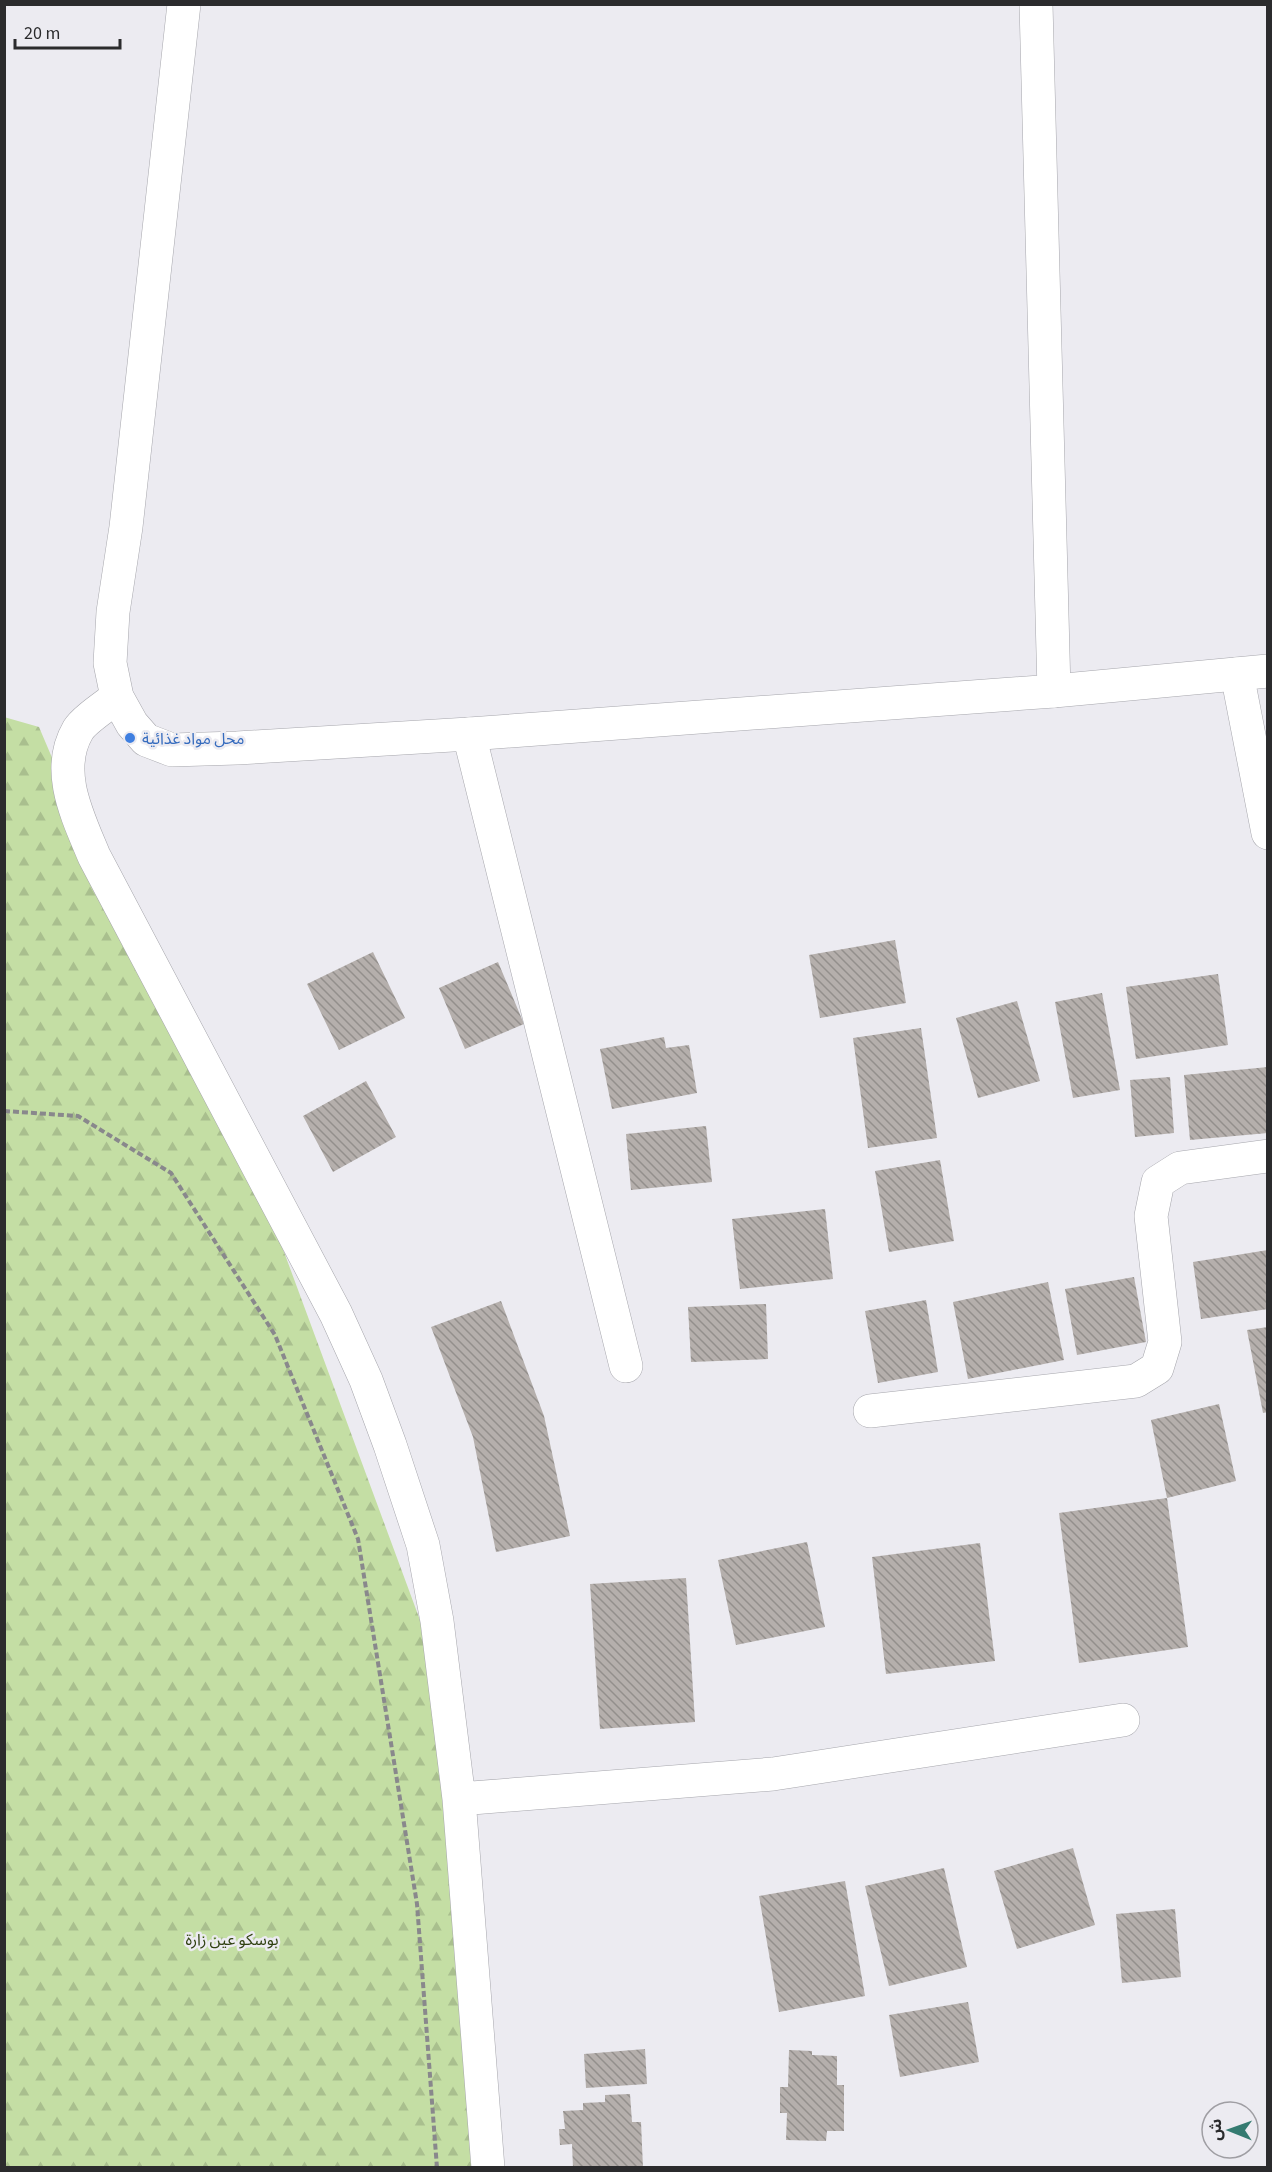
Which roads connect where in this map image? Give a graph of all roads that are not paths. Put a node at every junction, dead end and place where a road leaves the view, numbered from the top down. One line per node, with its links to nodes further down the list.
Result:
1 (184, 4): 5 (street)
2 (1036, 4): 4 (street)
3 (1252, 673): 4 (street); 7 (street)
4 (1054, 691): 6 (street)
5 (117, 697): 6 (street); 12 (street)
6 (469, 734): 9 (street)
7 (1268, 833)
8 (1268, 1156): 10 (street)
9 (626, 1366)
10 (870, 1411)
11 (1123, 1720): 12 (street)
12 (459, 1799): 13 (street)
13 (488, 2168)

